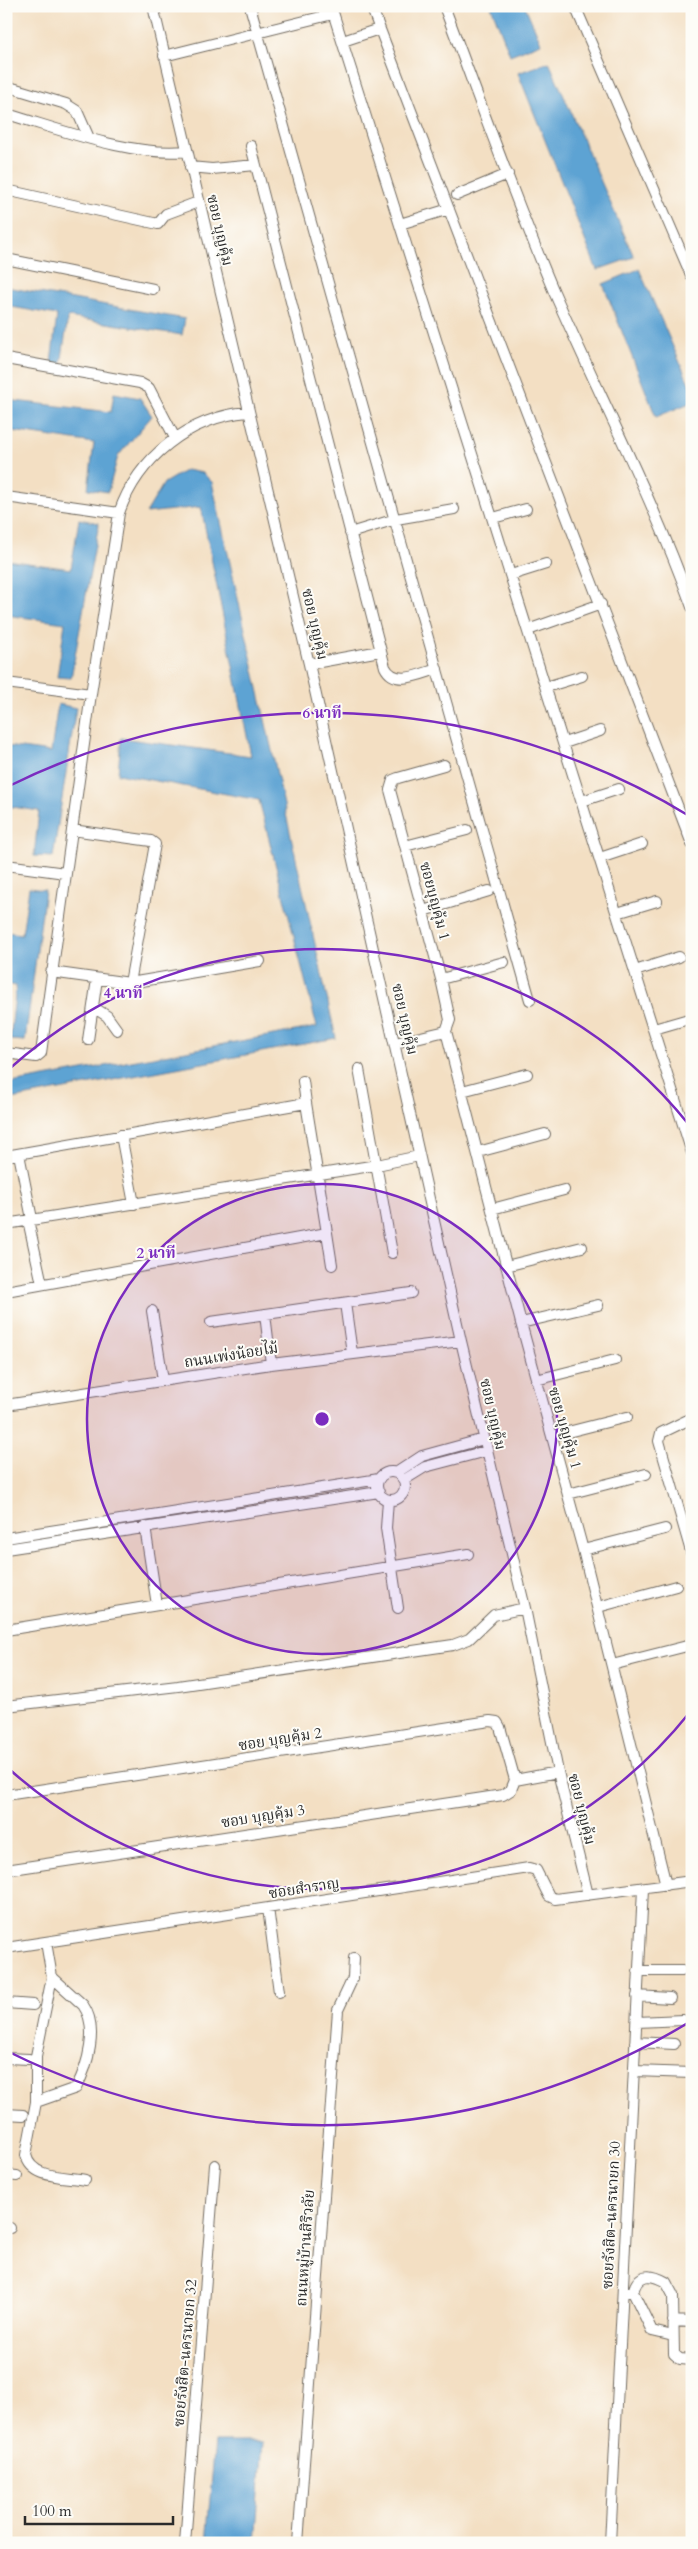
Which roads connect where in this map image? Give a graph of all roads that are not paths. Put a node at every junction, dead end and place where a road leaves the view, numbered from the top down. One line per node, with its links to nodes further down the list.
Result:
1 (153, 6): 10 (street, ซอย บุญคุ้ม)
2 (250, 6): 8 (street)
3 (371, 6): 7 (street)
4 (444, 6): 18 (street)
5 (575, 6): 25 (street)
6 (332, 10): 8 (street); 9 (street)
7 (379, 29): 9 (street); 22 (street)
8 (257, 32): 10 (street); 35 (street)
9 (343, 41): 23 (street)
10 (164, 56): 15 (street, ซอย บุญคุ้ม)
11 (6, 86): 13 (street)
12 (10, 115): 13 (street)
13 (89, 138): 15 (street)
14 (251, 146): 16 (street)
15 (186, 152): 17 (street, ซอย บุญคุ้ม)
16 (256, 165): 17 (street); 36 (street)
17 (190, 167): 21 (street, ซอย บุญคุ้ม)
18 (508, 174): 20 (street); 40 (street)
19 (6, 190): 21 (street)
20 (457, 195)
21 (198, 202): 28 (street, ซอย บุญคุ้ม)
22 (449, 209): 23 (street); 39 (street)
23 (400, 224): 34 (street)
24 (6, 259): 26 (street)
25 (692, 277)
26 (153, 289)
27 (6, 359): 29 (street)
28 (248, 412): 29 (street); 43 (street, ซอย บุญคุ้ม)
29 (175, 438): 33 (street)
30 (6, 497): 33 (street)
31 (454, 508): 35 (street)
32 (526, 509): 34 (street)
33 (119, 513): 48 (street)
34 (493, 518): 38 (street)
35 (396, 520): 36 (street); 44 (street)
36 (350, 533): 42 (street)
37 (546, 564): 38 (street)
38 (511, 574): 41 (street)
39 (601, 604): 41 (street); 57 (street)
40 (692, 607)
41 (528, 630): 47 (street)
42 (380, 652): 43 (street); 44 (street)
43 (309, 664): 81 (street, ซอย บุญคุ้ม)
44 (437, 669): 74 (street)
45 (582, 676): 47 (street)
46 (6, 682): 48 (street)
47 (546, 687): 50 (street)
48 (91, 694): 54 (street)
49 (600, 732): 50 (street)
50 (564, 742): 53 (street)
51 (444, 765): 58 (street, ซอยบุญคุ้ม 1)
52 (620, 789): 53 (street)
53 (582, 801): 59 (street)
54 (72, 830): 61 (street); 73 (street)
55 (467, 830): 58 (street)
56 (642, 844): 59 (street)
57 (692, 844)
58 (405, 846): 64 (street, ซอยบุญคุ้ม 1)
59 (600, 858): 65 (street)
60 (6, 865): 61 (street)
61 (65, 873): 70 (street)
62 (489, 891): 64 (street)
63 (657, 901): 65 (street)
64 (423, 911): 72 (street, ซอยบุญคุ้ม 1)
65 (617, 913): 69 (street)
66 (679, 957): 69 (street)
67 (260, 961): 73 (street)
68 (504, 962): 72 (street)
69 (635, 971): 77 (street)
70 (51, 972): 71 (street); 82 (street)
71 (98, 979): 73 (street); 75 (street)
72 (441, 979): 79 (street, ซอยบุญคุ้ม 1)
73 (130, 983)
74 (530, 1000)
75 (93, 1007): 78 (street); 80 (street)
76 (692, 1018): 77 (street)
77 (654, 1029): 91 (street)
78 (117, 1030)
79 (446, 1031): 81 (street); 86 (street, ซอย บุญคุ้ม 1)
80 (88, 1040)
81 (395, 1042): 94 (street, ซอย บุญคุ้ม)
82 (6, 1053)
83 (359, 1069): 95 (street)
84 (526, 1074): 86 (street)
85 (303, 1081): 87 (street)
86 (462, 1091): 90 (street, ซอย บุญคุ้ม 1)
87 (306, 1103): 89 (street); 96 (street)
88 (545, 1134): 90 (street)
89 (121, 1135): 92 (street); 98 (street)
90 (478, 1152): 99 (street, ซอย บุญคุ้ม 1)
91 (692, 1153)
92 (19, 1154): 93 (street); 100 (street)
93 (6, 1156)
94 (419, 1156): 95 (street); 116 (street, ซอย บุญคุ้ม)
95 (376, 1165): 96 (street); 104 (street)
96 (318, 1174): 98 (street); 102 (street)
97 (564, 1190): 99 (street)
98 (134, 1204): 100 (street)
99 (492, 1209): 106 (street, ซอย บุญคุ้ม 1)
100 (30, 1220): 101 (street); 107 (street)
101 (6, 1224)
102 (327, 1233): 105 (street); 107 (street)
103 (582, 1247): 106 (street)
104 (392, 1253)
105 (332, 1265)
106 (506, 1266): 115 (street, ซอย บุญคุ้ม 1)
107 (42, 1284): 108 (street)
108 (6, 1291)
109 (411, 1293): 110 (street)
110 (345, 1303): 113 (street); 117 (street)
111 (598, 1305): 115 (street)
112 (152, 1311): 120 (street)
113 (265, 1314): 114 (street); 119 (street)
114 (211, 1322)
115 (522, 1323): 121 (street, ซอย บุญคุ้ม 1)
116 (461, 1341): 117 (street, ถนนเพ่งน้อยไม้); 126 (street, ซอย บุญคุ้ม)
117 (352, 1353): 119 (street, ถนนเพ่งน้อยไม้)
118 (615, 1360): 121 (street)
119 (271, 1364): 120 (street, ถนนเพ่งน้อยไม้)
120 (163, 1380): 122 (street, ถนนเพ่งน้อยไม้)
121 (536, 1380): 125 (street, ซอย บุญคุ้ม 1)
122 (6, 1405)
123 (628, 1417): 125 (street)
124 (692, 1418): 141 (street)
125 (552, 1436): 133 (street, ซอย บุญคุ้ม 1)
126 (484, 1439): 127 (street, ซอย บุญคุ้ม); 128 (street)
127 (486, 1451): 131 (street); 147 (street, ซอย บุญคุ้ม)
128 (396, 1473): 130 (street); 131 (street)
129 (646, 1474): 133 (street)
130 (379, 1479): 132 (street); 137 (street)
131 (404, 1480): 134 (street)
132 (378, 1492): 134 (street); 135 (street)
133 (568, 1494): 139 (street, ซอย บุญคุ้ม 1)
134 (388, 1500): 142 (street)
135 (145, 1527): 138 (street); 144 (street)
136 (664, 1529): 139 (street)
137 (6, 1538)
138 (6, 1548)
139 (583, 1550): 145 (street, ซอย บุญคุ้ม 1)
140 (468, 1554): 142 (street)
141 (692, 1555)
142 (391, 1566): 144 (street); 146 (street)
143 (676, 1586): 145 (street)
144 (157, 1605): 148 (street)
145 (598, 1607): 150 (street, ซอย บุญคุ้ม 1)
146 (398, 1608)
147 (525, 1608): 151 (street); 152 (street, ซอย บุญคุ้ม)
148 (6, 1630)
149 (691, 1645): 150 (street)
150 (612, 1665): 157 (street, ซอย บุญคุ้ม 1)
151 (6, 1706)
152 (558, 1772): 153 (street); 159 (street, ซอย บุญคุ้ม)
153 (515, 1780): 154 (street, ซอย บุญคุ้ม 2); 155 (street, ซอบ บุญคุ้ม 3)
154 (6, 1795)
155 (6, 1870)
156 (692, 1881): 157 (street)
157 (666, 1885): 158 (street)
158 (643, 1888): 159 (street); 164 (street, ซอยรังสิต-นครนายก 30)
159 (588, 1895): 160 (street, ซอยสำราญ)
160 (268, 1908): 161 (street, ซอยสำราญ); 167 (street)
161 (46, 1942): 162 (street, ซอยสำราญ); 166 (street)
162 (6, 1948)
163 (354, 1958): 191 (street, ถนนหมู่บ้านสิริวลัย)
164 (638, 1971): 165 (street); 168 (street, ซอยรังสิต-นครนายก 30)
165 (682, 1971)
166 (52, 1977): 180 (street); 180 (street)
167 (279, 1992)
168 (637, 1996): 169 (street); 173 (street, ซอยรังสิต-นครนายก 30)
169 (670, 1998)
170 (6, 2003): 171 (street)
171 (33, 2004)
172 (683, 2020): 173 (street)
173 (636, 2022): 174 (street, ซอยรังสิต-นครนายก 30)
174 (636, 2042): 175 (street); 178 (street, ซอยรังสิต-นครนายก 30)
175 (674, 2044)
176 (6, 2058): 177 (street)
177 (29, 2059)
178 (634, 2071): 179 (street); 185 (street, ซอยรังสิต-นครนายก 30)
179 (692, 2073)
180 (36, 2102): 184 (street)
181 (6, 2114): 182 (street)
182 (23, 2115)
183 (215, 2166): 190 (street, ซอยรังสิต-นครนายก 32)
184 (85, 2180)
185 (628, 2292): 186 (street); 188 (street); 192 (street, ซอยรังสิต-นครนายก 30)
186 (673, 2321): 187 (street); 188 (street)
187 (692, 2322)
188 (673, 2336): 189 (street)
189 (692, 2360)
190 (185, 2543)
191 (298, 2543)
192 (610, 2543)

